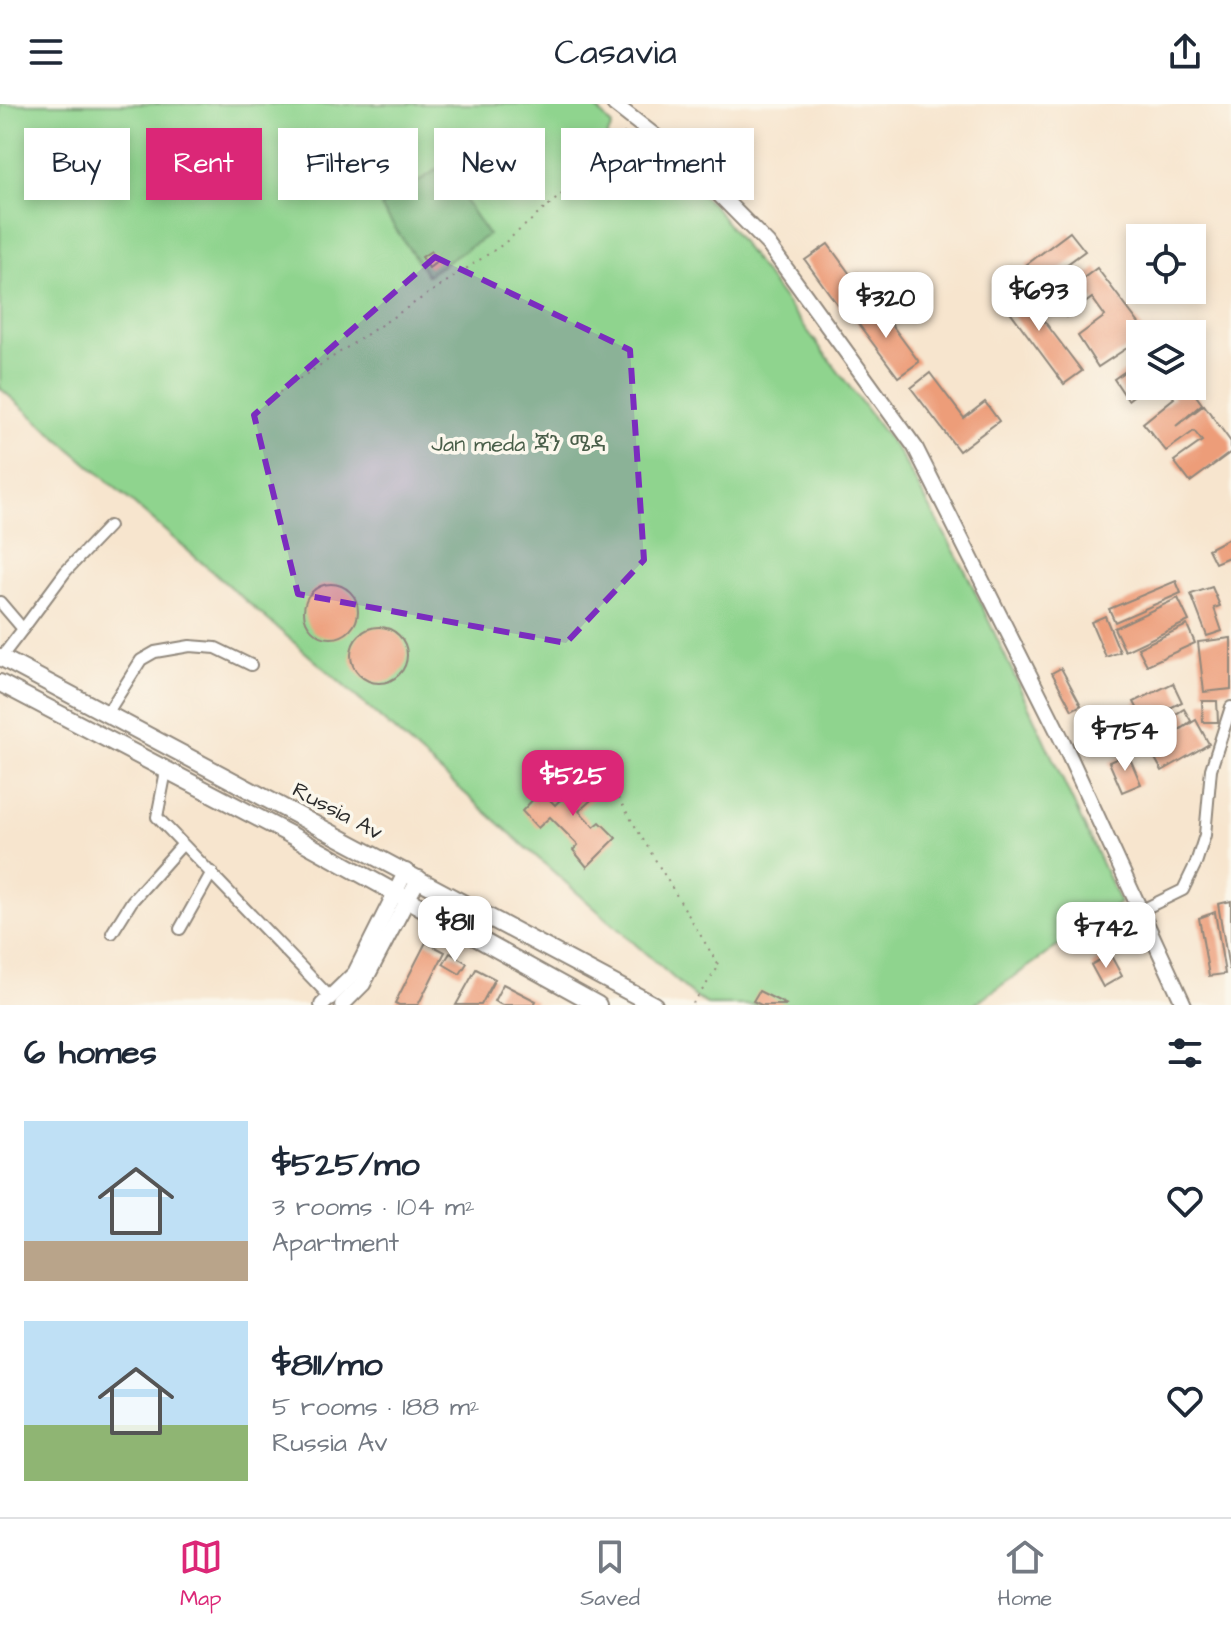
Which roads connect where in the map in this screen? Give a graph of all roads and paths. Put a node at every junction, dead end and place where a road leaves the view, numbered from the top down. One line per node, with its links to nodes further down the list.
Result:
1 (614, 104): 2 (main road)
2 (633, 121): 3 (path); 18 (main road)
3 (266, 401)
4 (109, 526): 6 (street)
5 (0, 602): 6 (street)
6 (23, 629): 7 (street)
7 (0, 658): 11 (main road, Russia Av)
8 (251, 665): 11 (street)
9 (0, 683): 12 (main road, Russia Av)
10 (1231, 707): 18 (street)
11 (108, 712): 16 (main road, Russia Av)
12 (166, 771): 14 (street); 17 (main road, Russia Av)
13 (614, 791): 25 (path)
14 (182, 845): 15 (street); 20 (street)
15 (212, 872): 19 (street); 22 (street)
16 (412, 874): 17 (main road); 24 (main road, Russia Av)
17 (400, 896): 21 (main road); 23 (main road, Russia Av)
18 (1142, 910): 26 (main road)
19 (180, 929)
20 (112, 933)
21 (354, 993): 22 (main road)
22 (332, 1003)
23 (598, 1005)
24 (654, 1005)
25 (692, 1005)
26 (1184, 1005)

